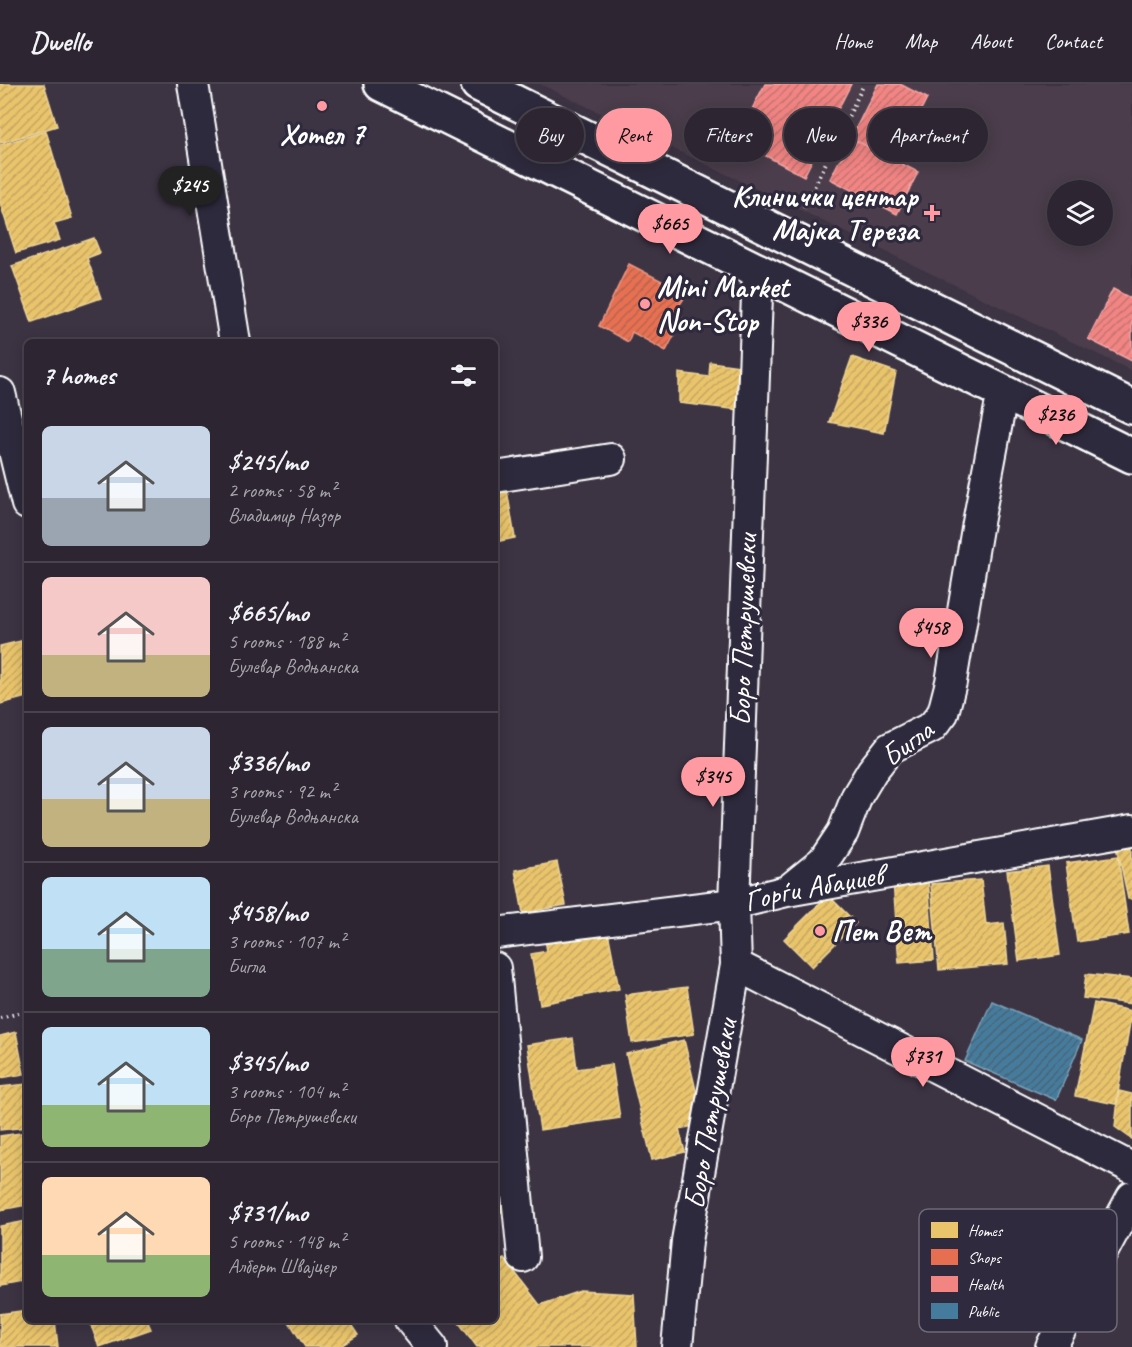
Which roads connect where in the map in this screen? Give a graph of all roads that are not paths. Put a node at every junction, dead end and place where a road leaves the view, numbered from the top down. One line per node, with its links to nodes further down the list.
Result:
1 (193, 84): 5 (street)
2 (381, 84): 4 (street)
3 (478, 84): 8 (street)
4 (758, 269): 6 (street); 15 (street, Боро Петрушевски)
5 (235, 339)
6 (1003, 391): 9 (street); 14 (street, Бигла)
7 (0, 393): 12 (street)
8 (1132, 407)
9 (1132, 456)
10 (611, 459): 11 (street)
11 (498, 477)
12 (24, 492)
13 (1132, 830): 14 (street, Ѓорѓи Абаџиев)
14 (787, 891): 15 (street, Ѓорѓи Абаџиев)
15 (734, 904): 16 (street, Ѓорѓи Абаџиев); 17 (street, Боро Петрушевски)
16 (498, 933)
17 (736, 965): 19 (street); 26 (street, Боро Петрушевски)
18 (498, 1000): 22 (street)
19 (1132, 1168)
20 (1132, 1197): 21 (street)
21 (1117, 1225)
22 (522, 1257)
23 (413, 1323): 25 (street)
24 (1059, 1332): 27 (street)
25 (432, 1347)
26 (677, 1347)
27 (1051, 1347)

